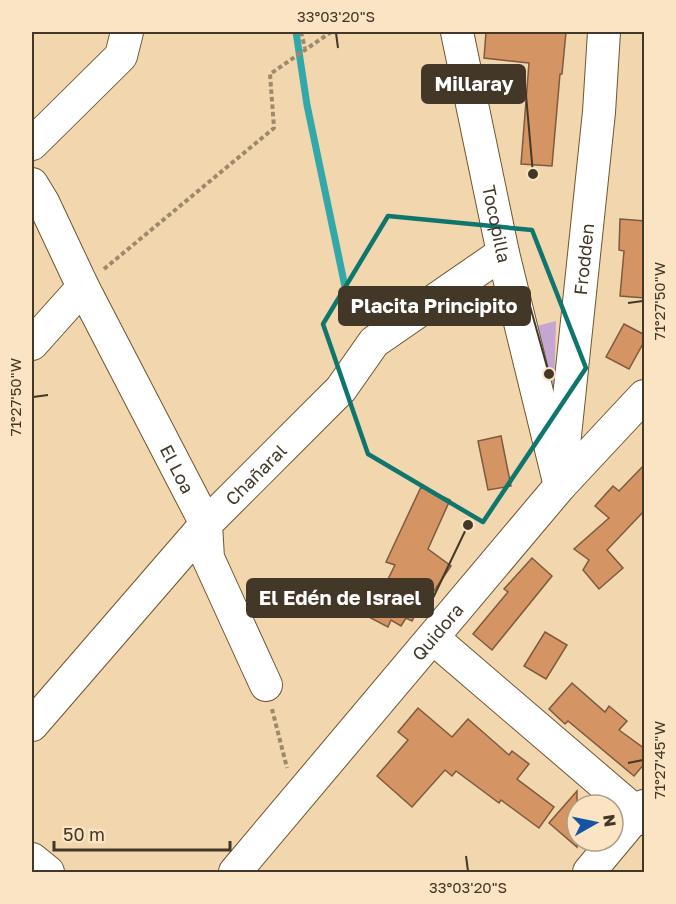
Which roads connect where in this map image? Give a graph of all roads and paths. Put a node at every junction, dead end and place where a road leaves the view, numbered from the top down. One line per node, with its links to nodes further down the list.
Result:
1 (127, 32): 7 (street)
2 (301, 32): 6 (path)
3 (331, 32): 6 (path)
4 (457, 32): 9 (street, Tocopilla)
5 (604, 32): 13 (street, Frodden)
6 (305, 49): 10 (path)
7 (32, 144)
8 (32, 184): 10 (street, El Loa)
9 (504, 253): 13 (street, Tocopilla); 14 (street, Chañaral)
10 (83, 286): 11 (street); 14 (street, El Loa)
11 (32, 345)
12 (645, 396): 13 (street, Quidora)
13 (560, 486): 15 (street, Quidora)
14 (206, 524): 16 (street, El Loa); 17 (street, Chañaral)
15 (433, 638): 19 (street); 22 (street, Quidora)
16 (266, 685): 18 (path)
17 (32, 725)
18 (286, 767)
19 (642, 813): 23 (street)
20 (32, 859): 21 (street)
21 (48, 873)
22 (236, 873)
23 (589, 873)

